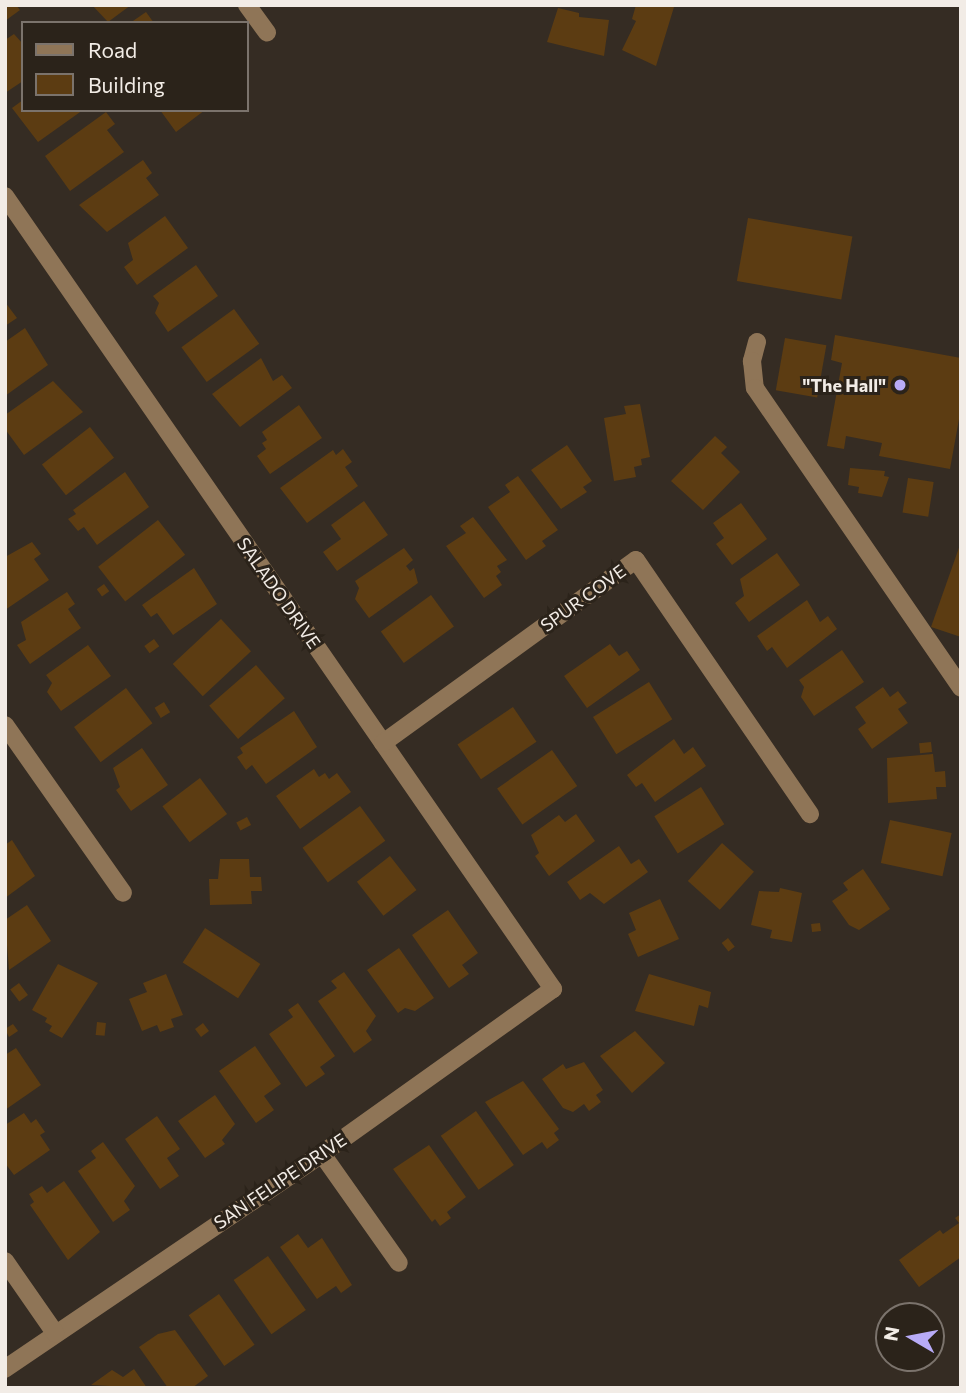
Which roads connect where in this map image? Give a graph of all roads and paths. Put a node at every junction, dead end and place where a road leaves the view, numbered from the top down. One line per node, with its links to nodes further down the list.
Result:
1 (247, 5): 2 (street)
2 (267, 33)
3 (8, 207): 7 (street, SALADO DRIVE)
4 (757, 342): 5 (street)
5 (961, 688)
6 (5, 725): 9 (street)
7 (383, 743): 8 (street, SPUR COVE); 10 (street, SALADO DRIVE)
8 (810, 814)
9 (123, 893)
10 (553, 989): 11 (street, SAN FELIPE DRIVE)
11 (322, 1154): 13 (street); 14 (street, SAN FELIPE DRIVE)
12 (5, 1261): 14 (street)
13 (400, 1263)
14 (55, 1333): 15 (street, SAN FELIPE DRIVE)
15 (5, 1370)

